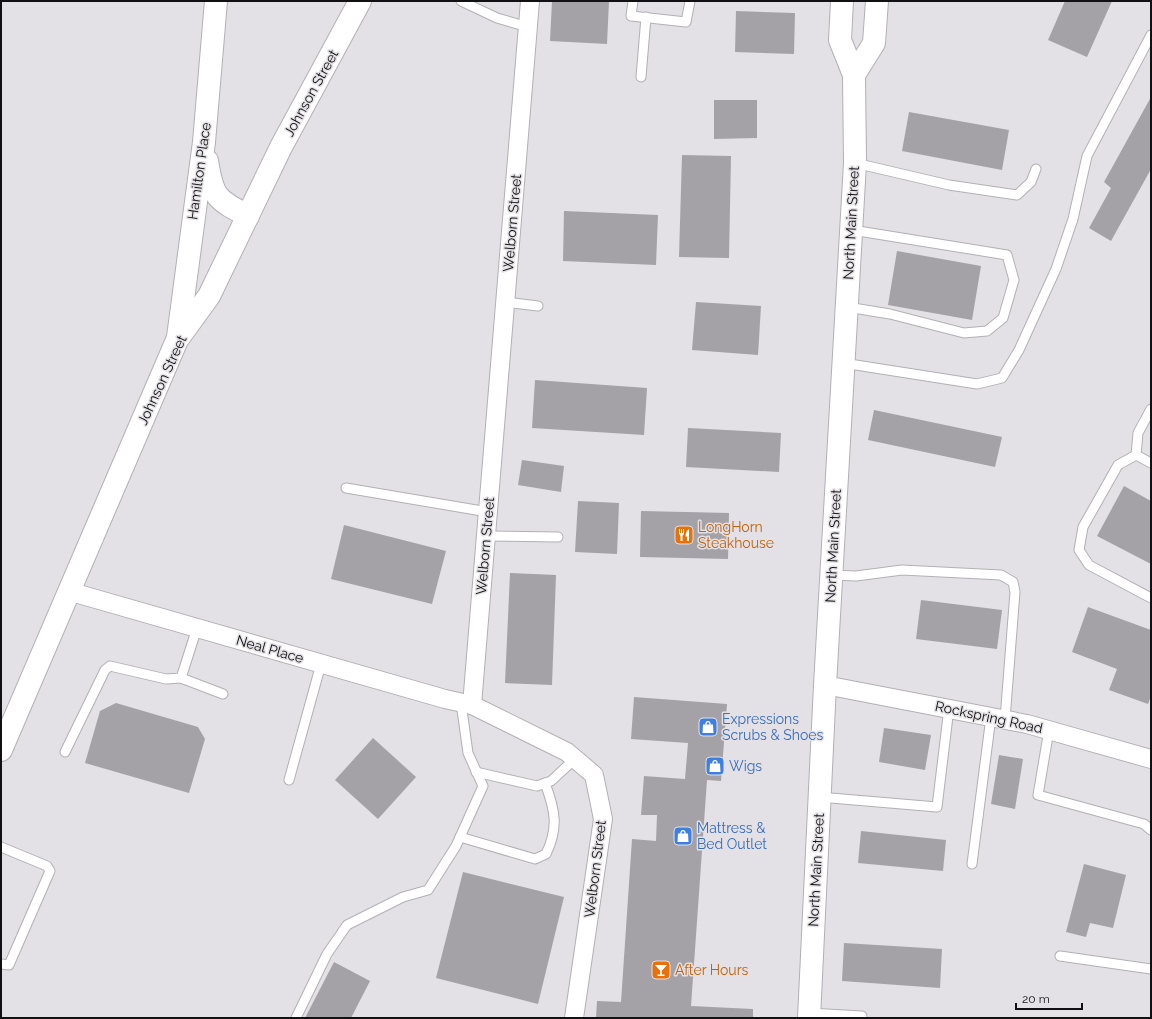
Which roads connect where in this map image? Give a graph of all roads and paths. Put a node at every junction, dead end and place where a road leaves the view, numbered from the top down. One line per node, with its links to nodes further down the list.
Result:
1 (216, 1): 14 (street, Hamilton Place)
2 (360, 1): 17 (street, Johnson Street)
3 (461, 1): 10 (lane)
4 (530, 1): 10 (street, Welborn Street)
5 (633, 1): 9 (lane)
6 (690, 1): 9 (lane)
7 (842, 1): 12 (street, North Main Street)
8 (877, 1): 12 (street)
9 (646, 17): 13 (lane)
10 (528, 27): 19 (street, Welborn Street)
11 (1151, 35): 23 (lane)
12 (854, 75): 15 (street, North Main Street)
13 (642, 77)
14 (204, 142): 17 (street); 22 (street, Hamilton Place)
15 (855, 163): 16 (lane); 18 (street, North Main Street)
16 (1036, 169)
17 (248, 216): 22 (street, Johnson Street)
18 (851, 230): 21 (street, North Main Street); 21 (lane)
19 (505, 302): 20 (lane); 28 (street, Welborn Street)
20 (538, 306)
21 (846, 307): 23 (street, North Main Street)
22 (177, 340): 32 (street, Johnson Street)
23 (843, 363): 31 (street, North Main Street)
24 (1151, 408): 25 (lane)
25 (1136, 455): 26 (lane); 33 (lane)
26 (1151, 463)
27 (346, 488): 28 (lane)
28 (488, 512): 29 (street, Welborn Street)
29 (486, 536): 30 (lane); 39 (street, Welborn Street)
30 (558, 537)
31 (831, 575): 37 (street, North Main Street); 41 (lane)
32 (68, 591): 34 (street, Neal Place); 43 (street, Johnson Street)
33 (1151, 598)
34 (197, 628): 35 (street, Neal Place); 36 (lane)
35 (321, 664): 39 (street, Neal Place); 48 (lane)
36 (181, 678): 38 (lane); 44 (lane)
37 (825, 684): 40 (street, Rockspring Road); 50 (street, North Main Street)
38 (224, 694)
39 (466, 704): 45 (street, Welborn Street); 47 (lane)
40 (949, 708): 41 (street, Rockspring Road); 50 (lane)
41 (998, 718): 42 (street, Rockspring Road); 54 (lane)
42 (1049, 730): 46 (street, Rockspring Road); 51 (lane)
43 (1, 750)
44 (66, 752)
45 (576, 758): 49 (lane); 61 (street, Welborn Street)
46 (1151, 759)
47 (476, 772): 49 (lane); 52 (lane)
48 (289, 780)
49 (545, 783): 52 (lane)
50 (819, 797): 58 (street, North Main Street)
51 (1151, 830)
52 (460, 837): 60 (lane)
53 (1, 847): 56 (lane)
54 (972, 864)
55 (1060, 956): 57 (lane)
56 (1, 964)
57 (1151, 969)
58 (809, 1016): 59 (lane)
59 (862, 1016)
60 (296, 1018)
61 (574, 1018)

